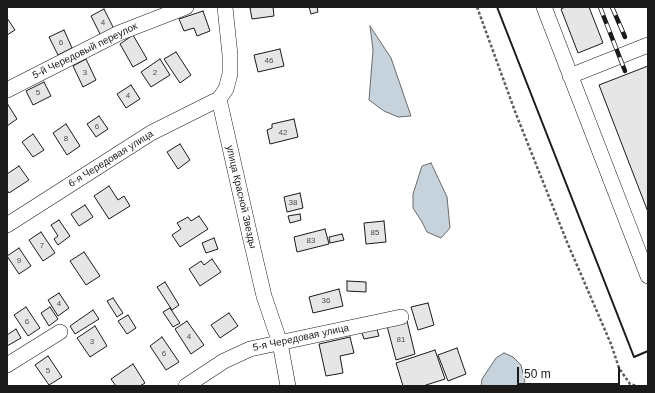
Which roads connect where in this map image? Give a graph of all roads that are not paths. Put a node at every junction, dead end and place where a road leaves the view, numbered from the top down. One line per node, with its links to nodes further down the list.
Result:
1 (186, 7): 6 (street, 5-й Чередовый переулок)
2 (225, 7): 7 (street)
3 (544, 7): 5 (street)
4 (648, 45): 5 (street)
5 (570, 76): 9 (street)
6 (7, 90)
7 (219, 100): 8 (street, 6-я Чередовая улица); 12 (street, улица Красной Звезды)
8 (7, 225)
9 (648, 276)
10 (401, 317): 12 (street, 5-я Чередовая улица)
11 (60, 332): 13 (street)
12 (280, 343): 14 (street, 5-я Чередовая улица); 15 (street, улица Красной Звезды)
13 (7, 365)
14 (186, 386)
15 (288, 386)

